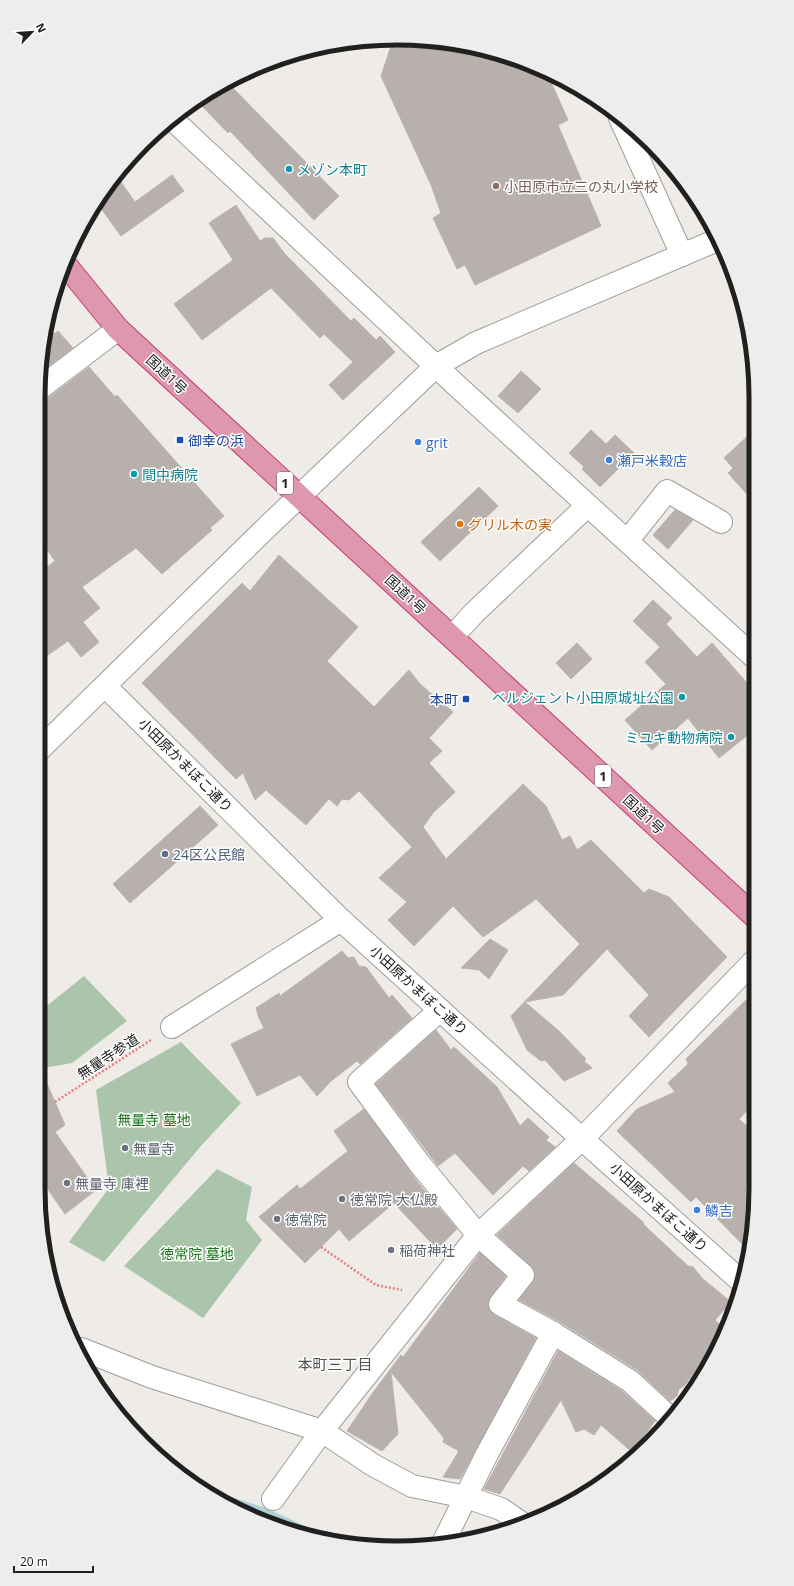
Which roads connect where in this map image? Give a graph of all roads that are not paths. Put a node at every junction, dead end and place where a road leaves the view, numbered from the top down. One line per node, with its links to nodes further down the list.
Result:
1 (176, 123): 7 (street)
2 (625, 129): 4 (street)
3 (713, 241): 4 (street)
4 (682, 255): 7 (street)
5 (69, 269): 6 (highway, 国道1号 / 1)
6 (118, 328): 8 (street); 9 (highway, 国道1号 / 1)
7 (436, 366): 9 (street); 10 (street)
8 (46, 384)
9 (299, 497): 13 (highway, 国道1号 / 1); 15 (street)
10 (587, 506): 12 (street); 13 (street)
11 (721, 522): 12 (street)
12 (628, 540): 14 (street)
13 (452, 637): 17 (highway, 国道1号 / 1)
14 (749, 652)
15 (105, 686): 16 (street); 18 (street, 小田原かまぼこ通り)
16 (45, 744)
17 (749, 911)
18 (341, 920): 20 (street, 小田原かまぼこ通り); 21 (street)
19 (749, 966): 22 (street)
20 (440, 1010): 22 (street, 小田原かまぼこ通り); 23 (street)
21 (172, 1027)
22 (582, 1139): 23 (street); 24 (street, 小田原かまぼこ通り)
23 (478, 1235): 25 (street); 28 (street)
24 (738, 1277)
25 (553, 1333): 27 (street); 29 (street)
26 (84, 1350): 28 (street)
27 (667, 1415)
28 (322, 1431): 29 (street); 30 (street)
29 (466, 1496): 31 (street); 32 (street)
30 (273, 1499)
31 (517, 1520)
32 (446, 1538)

